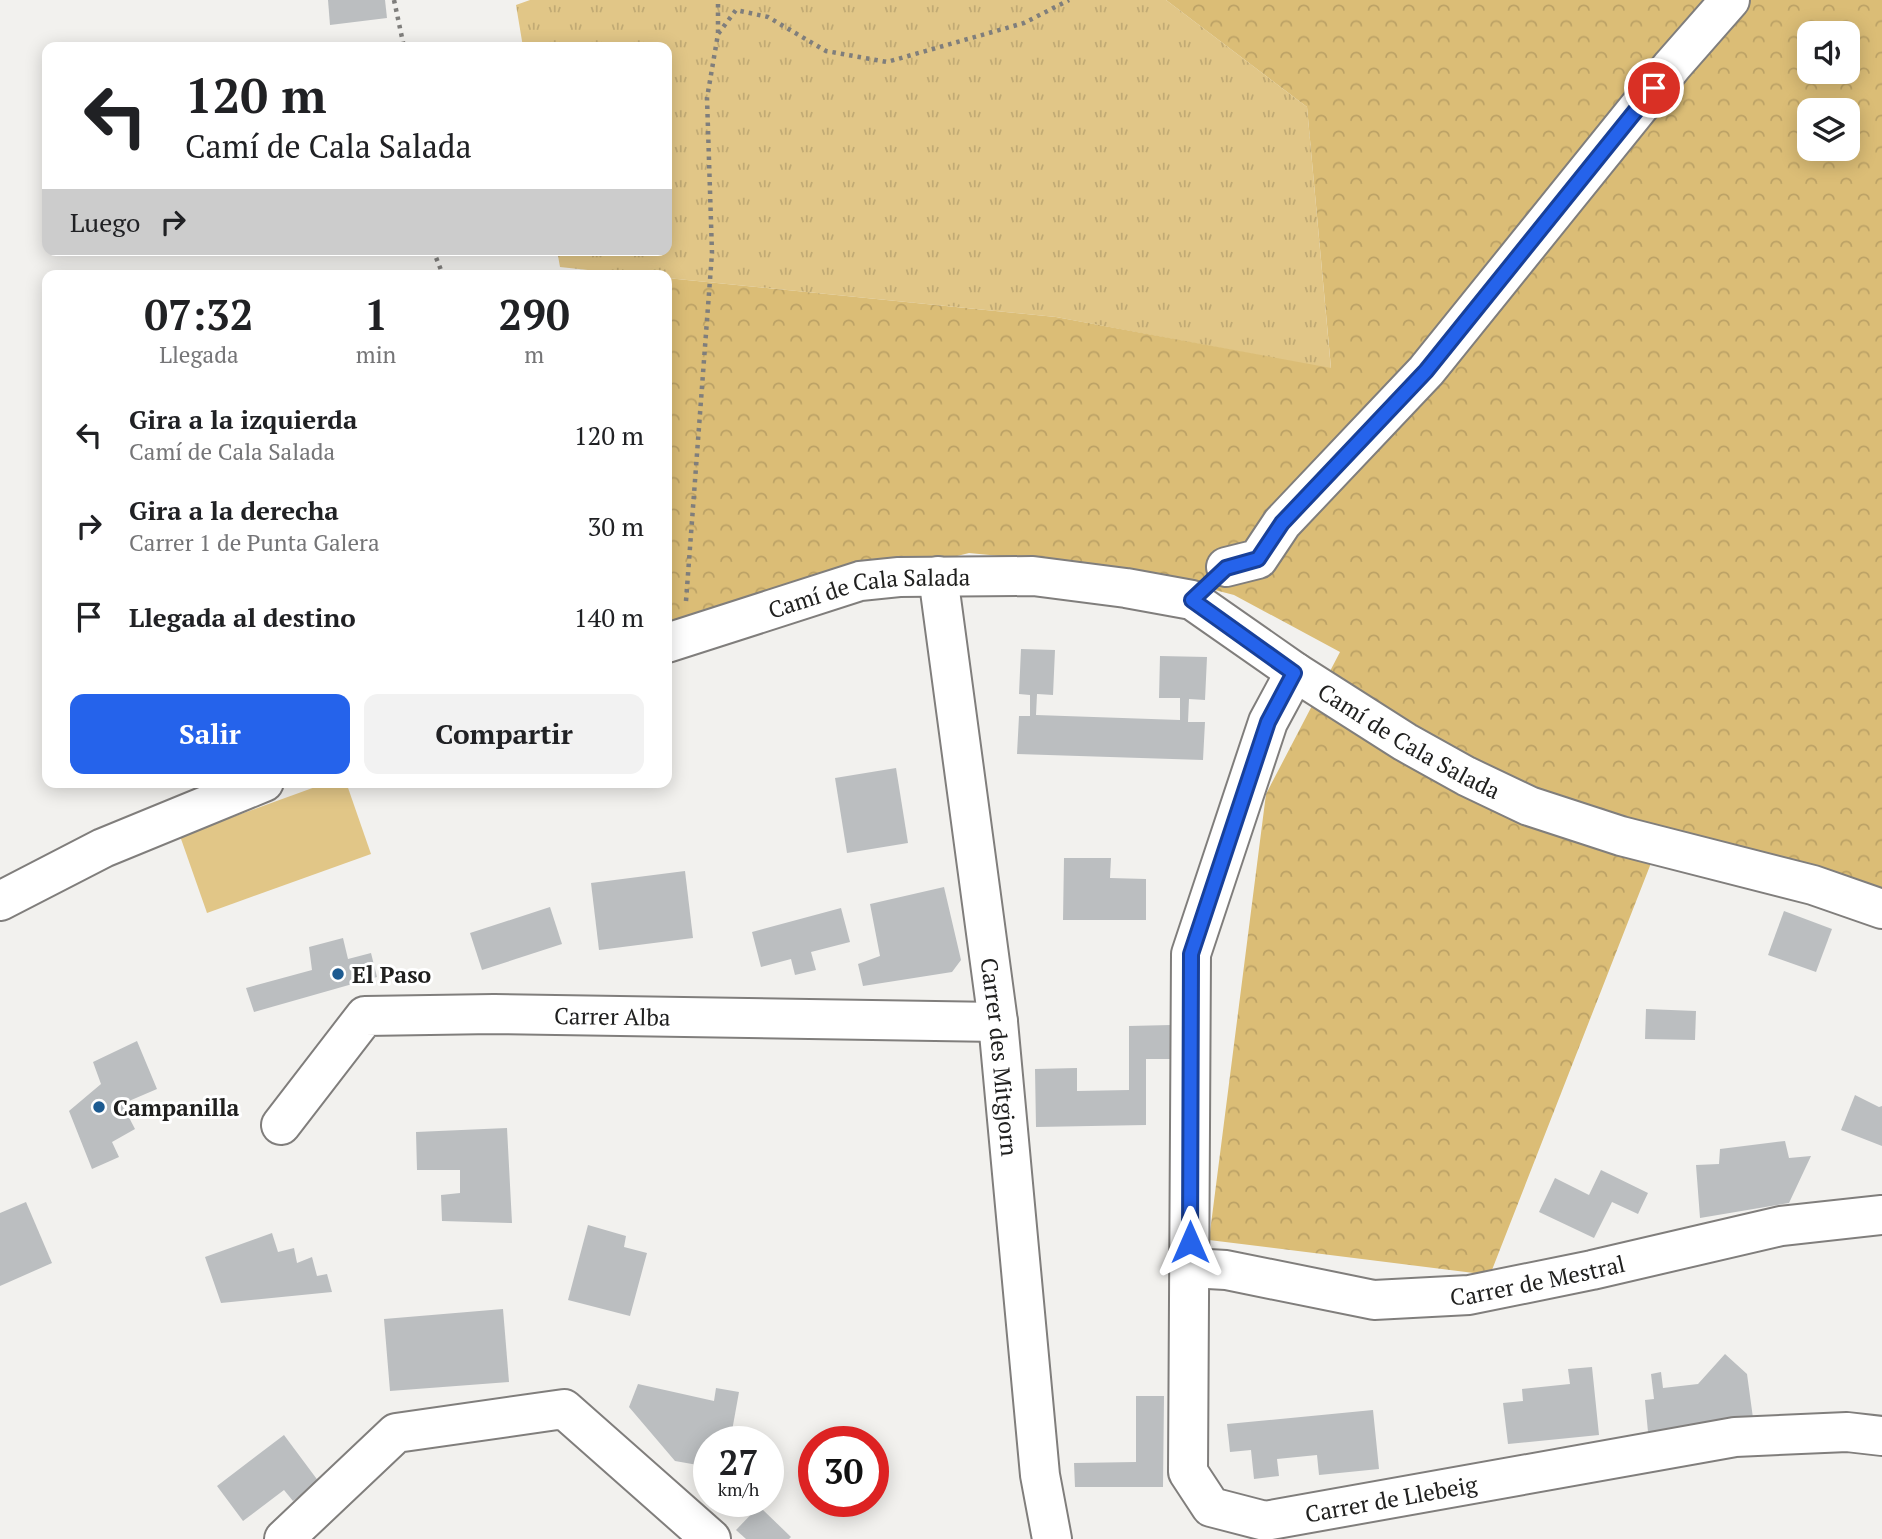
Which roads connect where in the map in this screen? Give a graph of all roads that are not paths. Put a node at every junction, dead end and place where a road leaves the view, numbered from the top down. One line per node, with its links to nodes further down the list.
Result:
1 (1730, 0): 3 (street)
2 (937, 576): 3 (street, Camí de Cala Salada); 4 (street, Camí de Cala Salada); 9 (street, Carrer des Mitgjorn)
3 (1192, 600): 5 (street, Camí de Cala Salada)
4 (675, 640)
5 (1294, 673): 8 (street, Camí de Cala Salada); 12 (street, Carrer de Llebeig)
6 (249, 788): 7 (street)
7 (0, 901)
8 (1882, 909)
9 (998, 1022): 10 (street, Carrer Alba); 16 (street, Carrer des Mitgjorn)
10 (281, 1125)
11 (1882, 1216): 12 (street, Carrer de Mestral)
12 (1190, 1268): 13 (street, Carrer de Llebeig)
13 (1882, 1436)
14 (284, 1539): 15 (street)
15 (710, 1539)
16 (1052, 1539)

